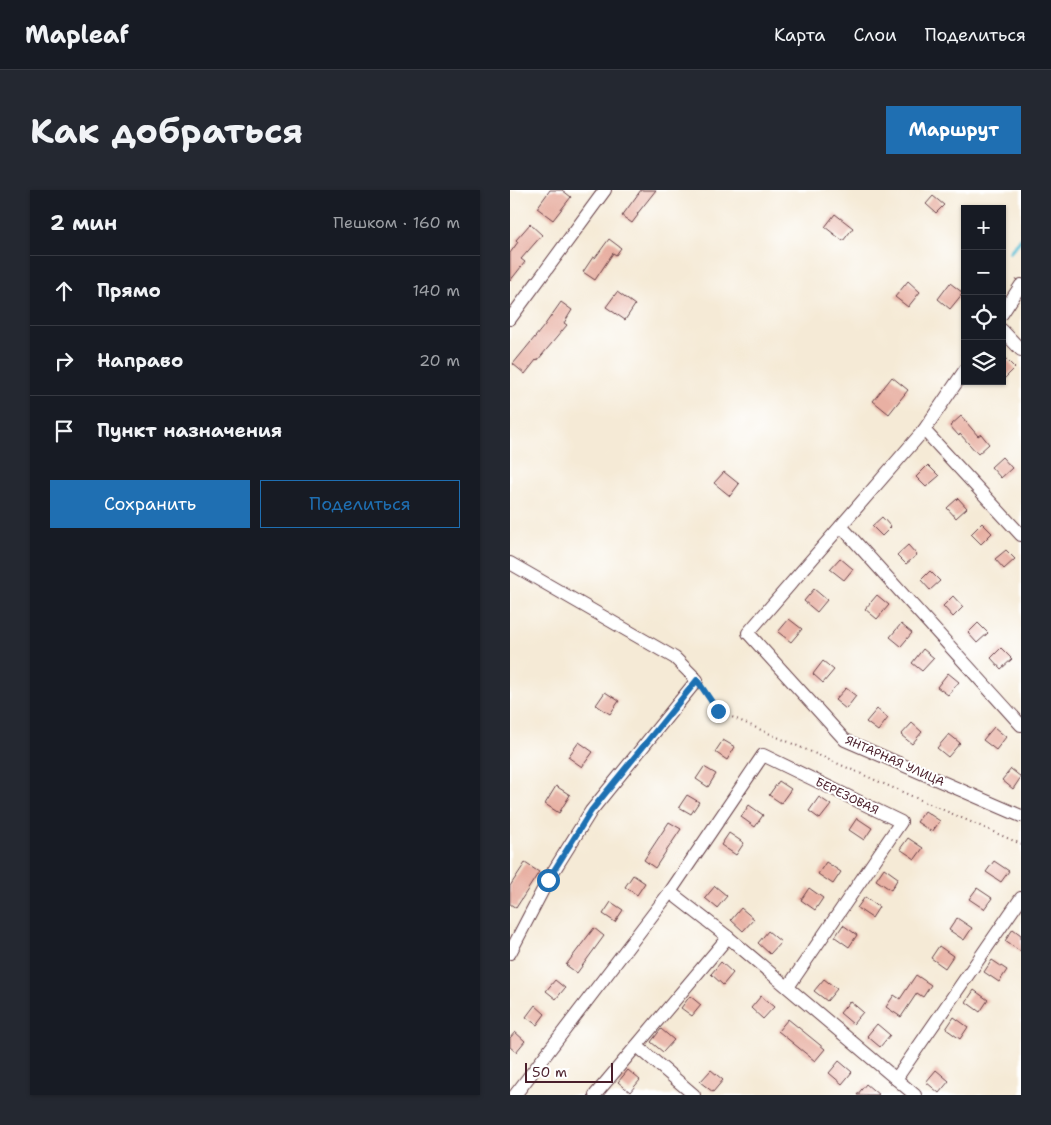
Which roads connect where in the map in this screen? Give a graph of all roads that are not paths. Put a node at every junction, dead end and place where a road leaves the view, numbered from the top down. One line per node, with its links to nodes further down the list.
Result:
1 (605, 190): 4 (street)
2 (1021, 285): 3 (street)
3 (1006, 308)
4 (510, 319)
5 (1006, 334): 6 (street)
6 (1021, 350)
7 (961, 376): 8 (street)
8 (924, 430): 9 (street); 10 (street)
9 (841, 526): 12 (street); 13 (street, ЯНТАРНАЯ УЛИЦА)
10 (1021, 536)
11 (510, 563): 17 (street)
12 (1021, 725)
13 (1021, 816)
14 (670, 892): 16 (street); 18 (street, БЕРЕЗОВАЯ); 21 (street, БЕРЕЗОВАЯ)
15 (1021, 898): 20 (street)
16 (728, 937): 18 (street); 19 (street)
17 (510, 953)
18 (788, 987): 20 (street)
19 (637, 1046): 22 (street); 23 (street)
20 (896, 1079): 24 (street)
21 (515, 1095)
22 (595, 1095)
23 (694, 1095)
24 (915, 1095)

